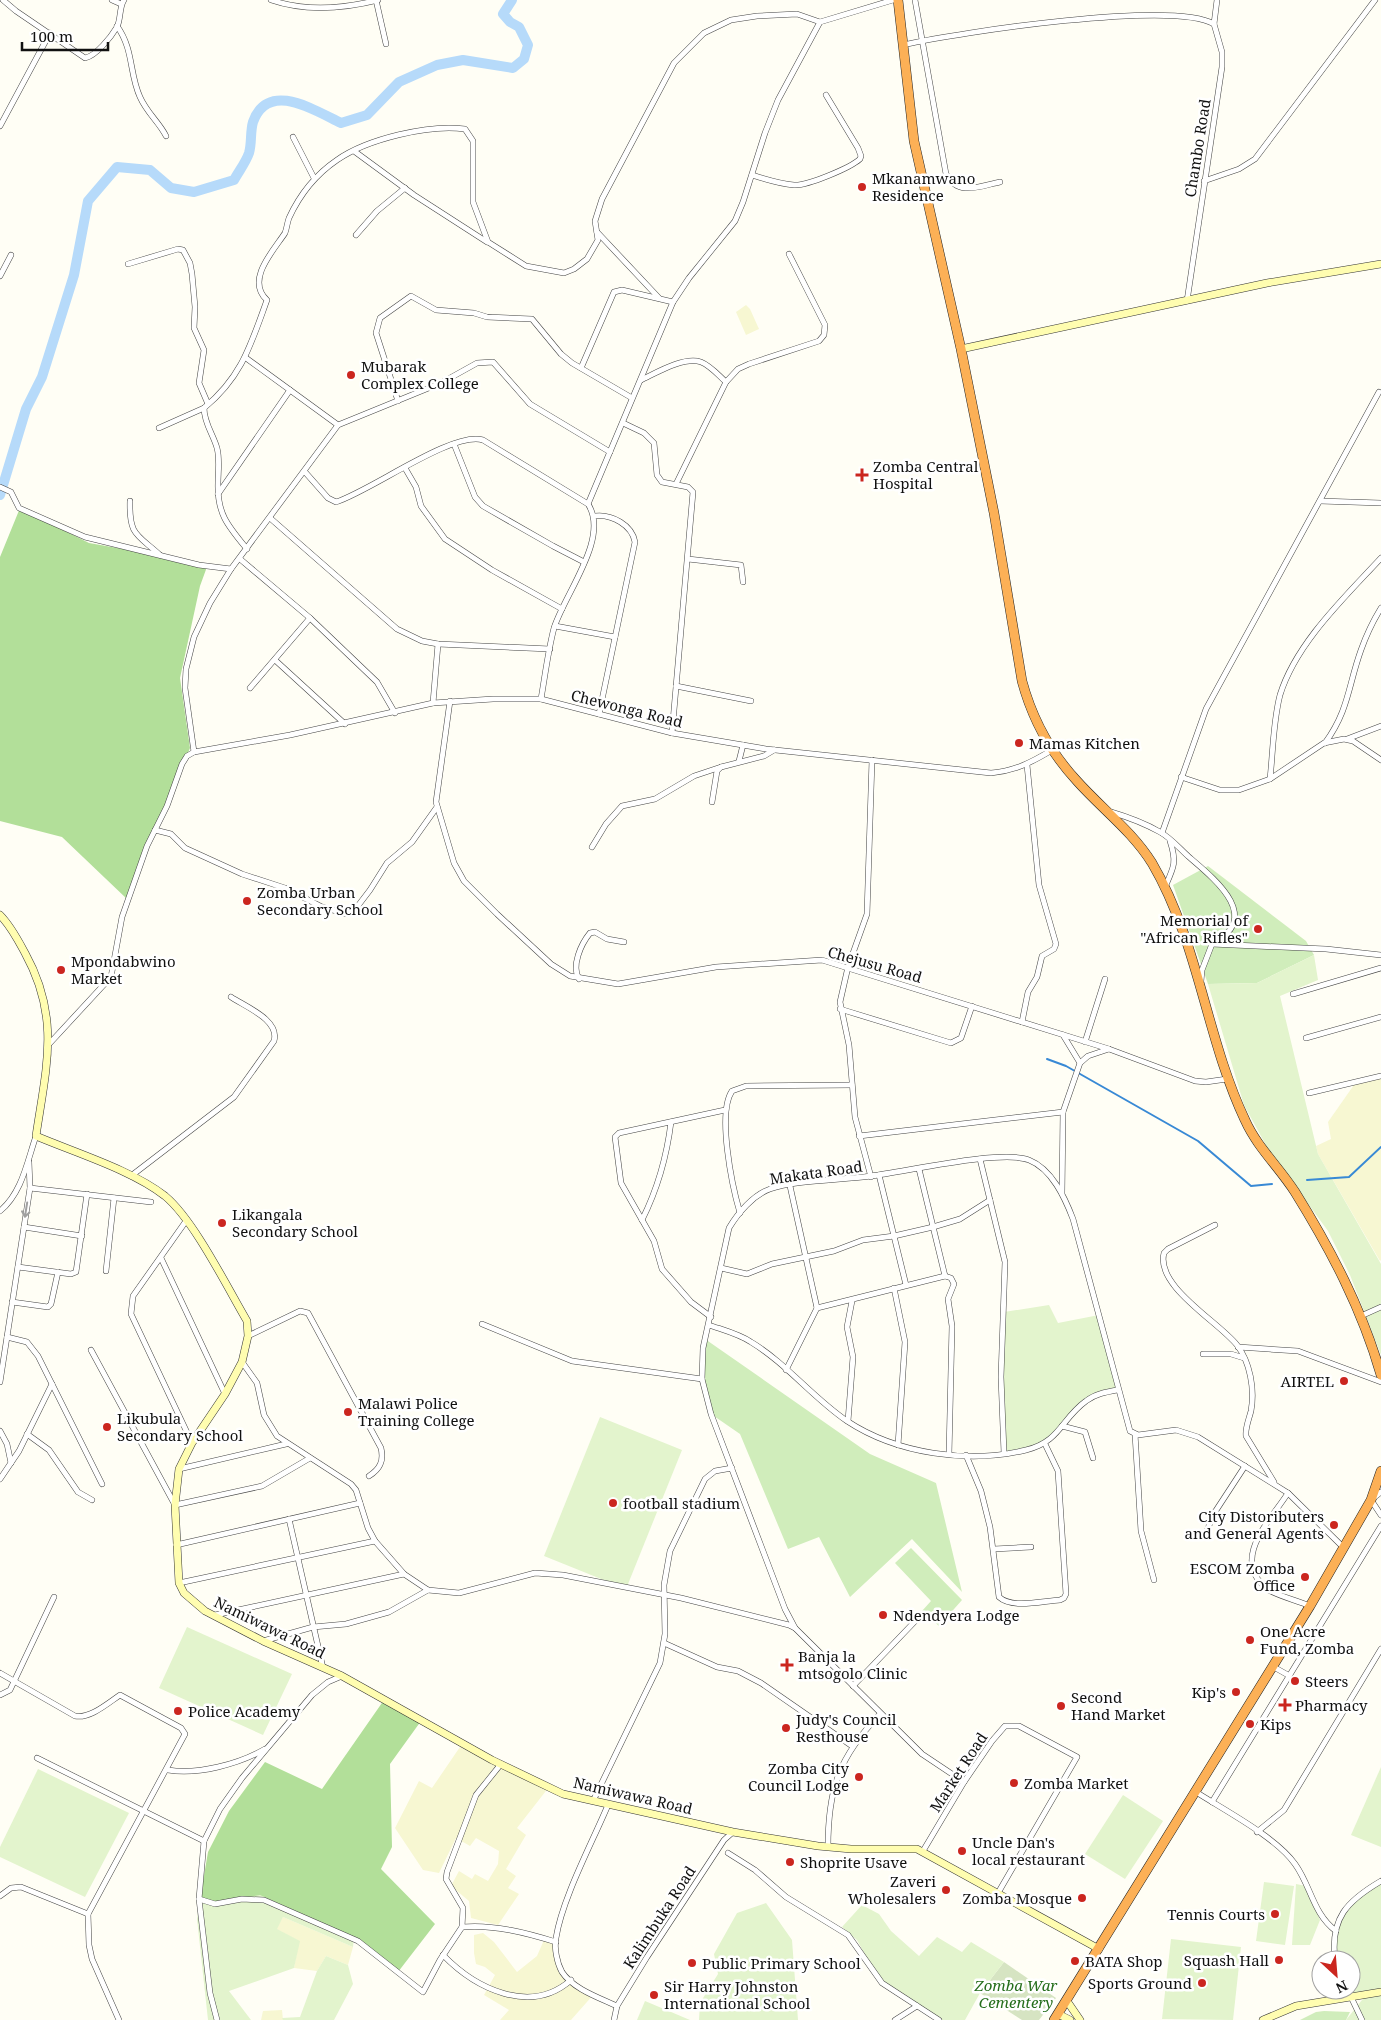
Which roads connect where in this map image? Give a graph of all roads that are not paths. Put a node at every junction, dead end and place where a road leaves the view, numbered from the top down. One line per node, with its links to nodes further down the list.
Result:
1 (3, 0): 12 (street)
2 (112, 0): 13 (street)
3 (271, 0): 14 (street)
4 (291, 0): 14 (street)
5 (346, 0): 15 (street)
6 (377, 0): 15 (street); 23 (street)
7 (893, 0): 18 (street)
8 (898, 0): 24 (highway)
9 (915, 0): 22 (street)
10 (1217, 0): 19 (street, Chambo Road)
11 (1375, 0): 32 (street)
12 (11, 2): 21 (street)
13 (123, 2): 20 (street)
14 (289, 6): 15 (street)
15 (345, 7)
16 (1198, 12): 19 (street)
17 (1016, 20): 22 (street)
18 (820, 22): 30 (street); 35 (street)
19 (1214, 24): 32 (street, Chambo Road)
20 (117, 26): 21 (street); 27 (street)
21 (50, 33): 26 (street)
22 (923, 40): 24 (street); 33 (street)
23 (386, 44)
24 (902, 45): 46 (highway)
25 (826, 95): 30 (street)
26 (0, 126)
27 (166, 136)
28 (293, 138): 31 (street)
29 (354, 151): 31 (street); 34 (street); 37 (street)
30 (752, 175): 45 (street)
31 (314, 178): 47 (street)
32 (1204, 181): 44 (street, Chambo Road)
33 (1000, 182)
34 (404, 188): 36 (street); 37 (street)
35 (597, 232): 37 (street); 43 (street)
36 (356, 235)
37 (488, 242)
38 (789, 254): 50 (street)
39 (11, 255): 42 (street)
40 (128, 264): 55 (street)
41 (1381, 264): 44 (street)
42 (0, 276)
43 (659, 298): 45 (street); 48 (street)
44 (1187, 300): 46 (street)
45 (673, 302): 49 (street)
46 (961, 349): 105 (highway)
47 (246, 358): 51 (street); 55 (street)
48 (581, 368): 53 (street); 54 (street)
49 (640, 380): 50 (street); 53 (street)
50 (726, 382): 63 (street)
51 (290, 390): 57 (street); 65 (street)
52 (1379, 392): 67 (street)
53 (632, 398): 56 (street)
54 (398, 401): 57 (street); 60 (street)
55 (206, 406): 58 (street); 65 (street)
56 (622, 423): 60 (street); 63 (street)
57 (338, 425): 62 (street)
58 (159, 428)
59 (454, 444): 61 (street); 69 (street); 77 (street)
60 (610, 452): 69 (street)
61 (405, 468): 62 (street); 80 (street)
62 (304, 472): 71 (street)
63 (676, 484): 76 (street)
64 (0, 487): 73 (street)
65 (218, 495): 72 (street)
66 (130, 500): 73 (street)
67 (1320, 501): 68 (street); 112 (street)
68 (1381, 503)
69 (588, 504): 70 (street)
70 (595, 516): 77 (street); 86 (street)
71 (270, 518): 72 (street); 87 (street)
72 (247, 549): 74 (street)
73 (162, 556): 78 (street)
74 (240, 558): 78 (street); 82 (street)
75 (1381, 558): 113 (street)
76 (688, 559): 79 (street); 90 (street)
77 (584, 562): 80 (street)
78 (231, 569): 106 (street)
79 (743, 582)
80 (562, 608): 85 (street)
81 (1381, 608): 83 (street)
82 (310, 618): 89 (street); 96 (street)
83 (1374, 621): 84 (street); 102 (street)
84 (1381, 622)
85 (555, 626): 86 (street); 88 (street)
86 (615, 638): 97 (street)
87 (438, 644): 88 (street); 95 (street)
88 (550, 649): 92 (street)
89 (275, 660): 91 (street); 98 (street)
90 (676, 686): 94 (street); 100 (street)
91 (250, 688)
92 (540, 700): 93 (street, Chewonga Road); 97 (street, Chewonga Road)
93 (450, 701): 95 (street, Chewonga Road); 115 (street)
94 (751, 702)
95 (433, 703): 96 (street, Chewonga Road)
96 (394, 713): 98 (street, Chewonga Road)
97 (598, 714): 100 (street, Chewonga Road)
98 (345, 724): 106 (street, Chewonga Road)
99 (1381, 726): 101 (street)
100 (672, 733): 103 (street, Chewonga Road)
101 (1347, 739): 102 (street); 108 (street)
102 (1324, 743): 113 (street)
103 (743, 745): 104 (street, Chewonga Road); 109 (street)
104 (774, 749): 107 (street, Chewonga Road); 109 (street)
105 (1052, 750): 110 (street, Chewonga Road); 116 (highway)
106 (194, 752): 117 (street)
107 (872, 760): 110 (street, Chewonga Road); 126 (street)
108 (1381, 760)
109 (739, 761): 111 (street)
110 (1027, 765): 136 (street)
111 (721, 767): 114 (street); 120 (street)
112 (1181, 777): 113 (street); 118 (street)
113 (1270, 779)
114 (712, 802)
115 (437, 807): 117 (street); 129 (street, Chejusu Road)
116 (1108, 811): 118 (street); 121 (highway)
117 (155, 830): 140 (street)
118 (1162, 833): 119 (street)
119 (1170, 840): 121 (street); 124 (street)
120 (592, 847)
121 (1165, 887): 130 (highway)
122 (0, 915): 140 (street)
123 (624, 942): 129 (street)
124 (1212, 944): 125 (street); 130 (street)
125 (1381, 954)
126 (848, 967): 129 (street, Chejusu Road); 133 (street, Chejusu Road); 134 (street)
127 (1381, 968): 131 (street)
128 (1105, 979): 139 (street)
129 (580, 980)
130 (1201, 986): 144 (highway)
131 (1293, 994)
132 (231, 997): 156 (street)
133 (972, 1006): 134 (street); 136 (street, Chejusu Road)
134 (840, 1009): 145 (street)
135 (1381, 1017): 138 (street)
136 (1022, 1022): 137 (street, Chejusu Road)
137 (1063, 1035): 139 (street, Chejusu Road); 142 (street)
138 (1306, 1038)
139 (1085, 1042): 141 (street, Chejusu Road)
140 (50, 1043): 150 (street)
141 (1108, 1049): 142 (street); 144 (street, Chejusu Road)
142 (1080, 1063): 148 (street)
143 (1381, 1076): 146 (street)
144 (1227, 1079): 187 (highway)
145 (852, 1085): 147 (street); 151 (street)
146 (1309, 1093)
147 (725, 1110): 149 (street); 166 (street)
148 (1063, 1112): 151 (street); 161 (street)
149 (671, 1122): 167 (street); 167 (street)
150 (36, 1136): 153 (street); 156 (street)
151 (859, 1136): 157 (street)
152 (980, 1159): 154 (street, Makata Road); 161 (street, Makata Road); 163 (street)
153 (29, 1162): 159 (street); 165 (street)
154 (919, 1169): 155 (street, Makata Road); 171 (street)
155 (880, 1175): 157 (street, Makata Road); 173 (street)
156 (131, 1176): 168 (street)
157 (870, 1176): 158 (street, Makata Road)
158 (790, 1186): 166 (street, Makata Road); 174 (street)
159 (30, 1188): 160 (street); 170 (street, one-way to 170)
160 (87, 1194): 162 (street); 172 (street)
161 (1062, 1194): 205 (street, Makata Road)
162 (114, 1198): 164 (street); 178 (street)
163 (990, 1200): 171 (street); 216 (street)
164 (151, 1202)
165 (0, 1211)
166 (740, 1213): 177 (street, Makata Road)
167 (642, 1220): 188 (street)
168 (186, 1221): 175 (street); 191 (street)
169 (1214, 1226): 193 (street)
170 (24, 1227): 172 (street); 176 (street)
171 (933, 1227): 173 (street); 180 (street)
172 (82, 1236): 179 (street)
173 (894, 1236): 174 (street); 181 (street)
174 (806, 1256): 177 (street); 186 (street)
175 (161, 1258): 206 (street); 212 (street)
176 (18, 1267): 179 (street); 184 (street)
177 (721, 1268): 188 (street, Makata Road)
178 (106, 1271)
179 (58, 1272): 184 (street)
180 (945, 1276): 181 (street); 217 (street)
181 (906, 1285): 182 (street)
182 (894, 1288): 183 (street); 215 (street)
183 (852, 1301): 186 (street); 207 (street)
184 (12, 1302): 192 (street)
185 (1381, 1307): 187 (street)
186 (817, 1308): 199 (street)
187 (1361, 1316): 200 (highway)
188 (711, 1317): 190 (street, Makata Road)
189 (482, 1324): 201 (street)
190 (709, 1325): 199 (street); 201 (street, Makata Road)
191 (248, 1336): 198 (street); 226 (street)
192 (7, 1337): 202 (street); 204 (street)
193 (1239, 1348): 196 (street); 197 (street); 203 (street)
194 (91, 1350): 235 (street)
195 (1203, 1354): 196 (street)
196 (1233, 1354): 197 (street)
197 (1244, 1358): 229 (street)
198 (242, 1362): 206 (street); 213 (street)
199 (786, 1370): 207 (street)
200 (1381, 1375)
201 (702, 1379): 223 (street, Makata Road)
202 (0, 1382)
203 (1381, 1382)
204 (52, 1384): 210 (street); 228 (street)
205 (1117, 1390): 208 (street); 211 (street, Makata Road)
206 (225, 1394): 212 (street)
207 (848, 1421): 215 (street)
208 (1062, 1426): 214 (street); 220 (street)
209 (0, 1431): 221 (street)
210 (27, 1434): 221 (street); 232 (street)
211 (1135, 1434): 222 (street); 247 (street)
212 (192, 1443): 224 (street)
213 (286, 1444): 219 (street); 224 (street)
214 (1045, 1444): 216 (street); 244 (street)
215 (898, 1445): 217 (street)
216 (1004, 1453): 218 (street)
217 (949, 1454): 218 (street)
218 (966, 1455): 244 (street)
219 (310, 1458): 234 (street); 235 (street)
220 (1093, 1458)
221 (11, 1462): 227 (street)
222 (1245, 1466): 229 (street); 239 (street)
223 (732, 1468): 251 (street); 257 (street, Makata Road)
224 (179, 1469): 235 (street)
225 (1381, 1472): 233 (highway)
226 (369, 1476)
227 (0, 1479)
228 (102, 1484)
229 (1276, 1484): 231 (street)
230 (1381, 1492): 233 (street)
231 (1288, 1493): 243 (street); 253 (street)
232 (92, 1500)
233 (1372, 1500): 236 (street); 243 (highway)
234 (360, 1503): 237 (street); 240 (street)
235 (175, 1505): 241 (street)
236 (1381, 1514)
237 (289, 1520): 241 (street); 245 (street)
238 (1381, 1526): 264 (street)
239 (1207, 1531)
240 (374, 1540): 245 (street); 246 (street)
241 (176, 1545): 248 (street)
242 (1031, 1547): 244 (street)
243 (1344, 1548): 253 (highway)
244 (994, 1549)
245 (298, 1557): 248 (street); 250 (street)
246 (404, 1574): 249 (street); 250 (street)
247 (1154, 1580)
248 (180, 1583): 255 (street, Namiwawa Road)
249 (428, 1590): 251 (street); 256 (street)
250 (306, 1595): 255 (street); 256 (street)
251 (666, 1595): 257 (street); 259 (street)
252 (54, 1597): 266 (street)
253 (1310, 1606): 261 (highway)
254 (921, 1615): 267 (street)
255 (215, 1616): 258 (street, Namiwawa Road)
256 (314, 1627): 258 (street); 262 (street)
257 (795, 1628): 267 (street)
258 (264, 1641): 262 (street, Namiwawa Road)
259 (664, 1643): 271 (street); 277 (street)
260 (1381, 1649): 282 (street)
261 (1272, 1666): 264 (street); 276 (highway)
262 (323, 1668): 265 (street, Namiwawa Road)
263 (0, 1673): 266 (street)
264 (1288, 1675): 278 (street)
265 (342, 1676): 270 (street); 273 (street, Namiwawa Road)
266 (15, 1680): 268 (street); 274 (street)
267 (853, 1686): 269 (street)
268 (0, 1695)
269 (880, 1714): 271 (street); 275 (street)
270 (270, 1746): 274 (street); 283 (street)
271 (852, 1746): 284 (street)
272 (37, 1758): 280 (street)
273 (501, 1764): 277 (street, Namiwawa Road); 292 (street)
274 (168, 1770): 280 (street)
275 (964, 1782): 285 (street, Market Road); 288 (street, Market Road)
276 (1196, 1792): 278 (street); 295 (highway)
277 (593, 1801): 279 (street, Namiwawa Road)
278 (1212, 1802): 282 (street)
279 (608, 1805): 281 (street, Namiwawa Road); 294 (street)
280 (145, 1812): 283 (street); 291 (street)
281 (734, 1832): 284 (street, Namiwawa Road); 304 (street, Kalimbuka Road)
282 (1257, 1832): 293 (street)
283 (204, 1841): 290 (street)
284 (828, 1847): 285 (street, Namiwawa Road)
285 (923, 1851): 288 (street, Namiwawa Road)
286 (728, 1853): 305 (street)
287 (1381, 1881): 293 (street)
288 (998, 1892): 295 (street, Namiwawa Road)
289 (0, 1896): 291 (street)
290 (199, 1899): 297 (street); 308 (street)
291 (88, 1914): 307 (street)
292 (462, 1927): 294 (street); 297 (street)
293 (1336, 1931): 296 (street)
294 (556, 1942): 298 (street)
295 (1099, 1949): 303 (highway)
296 (1334, 1950)
297 (443, 1954): 298 (street)
298 (571, 1980): 304 (street)
299 (1381, 1992): 300 (street)
300 (1361, 1995)
301 (1318, 2000): 314 (street)
302 (1353, 2000): 315 (street)
303 (1067, 2001): 306 (highway); 313 (street)
304 (617, 2006): 309 (street, Kalimbuka Road)
305 (917, 2006): 310 (street); 311 (street)
306 (1056, 2017): 312 (street)
307 (119, 2020)
308 (217, 2020)
309 (614, 2020)
310 (895, 2020)
311 (940, 2020)
312 (1070, 2020)
313 (1080, 2020)
314 (1262, 2020)
315 (1362, 2020)

